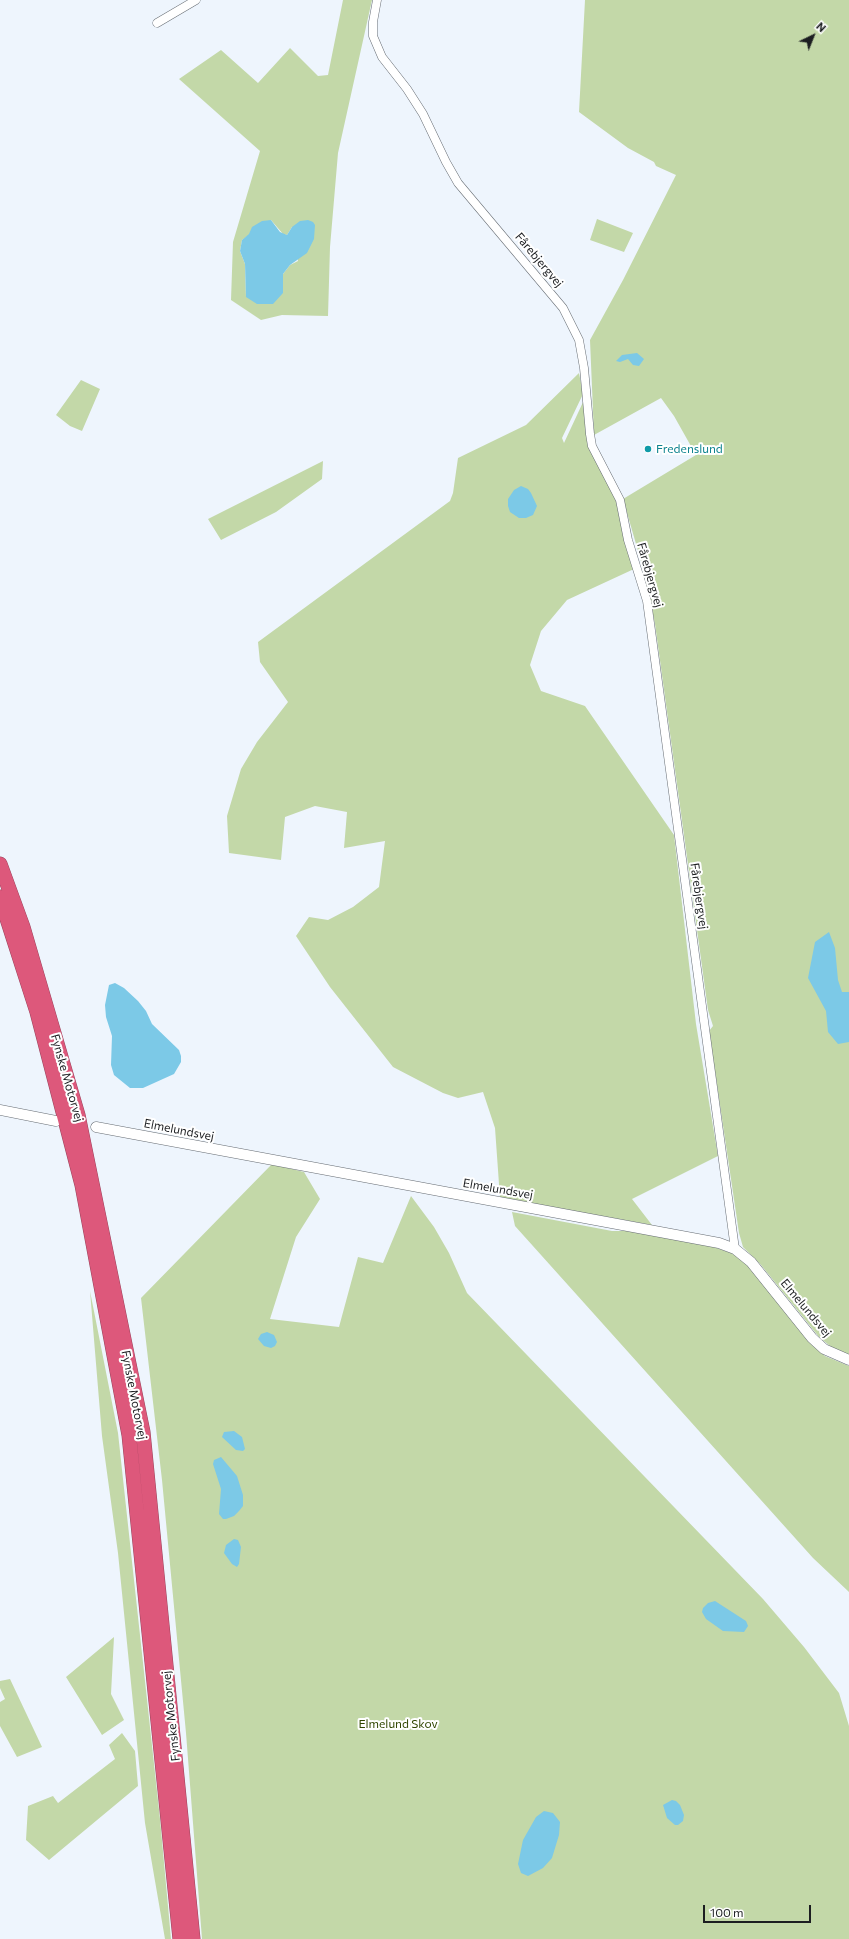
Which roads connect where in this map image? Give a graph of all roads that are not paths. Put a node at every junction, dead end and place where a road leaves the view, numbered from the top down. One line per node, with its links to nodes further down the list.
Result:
1 (196, 0): 3 (street)
2 (376, 0): 9 (street, Fårebjergvej)
3 (157, 23)
4 (0, 864): 12 (highway, Fynske Motorvej)
5 (0, 897): 11 (highway, Fynske Motorvej)
6 (0, 1110): 7 (street)
7 (56, 1121)
8 (96, 1127): 9 (street, Elmelundsvej)
9 (735, 1249): 10 (street, Elmelundsvej)
10 (849, 1360)
11 (180, 1939)
12 (193, 1939)

